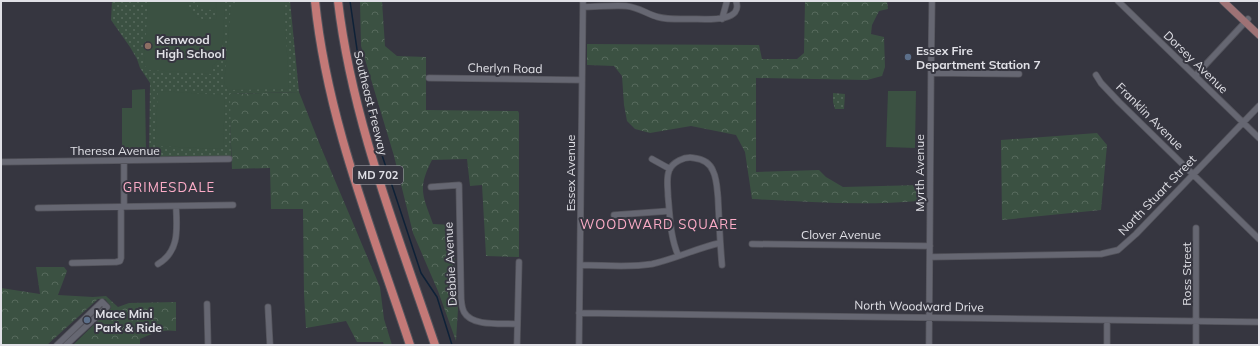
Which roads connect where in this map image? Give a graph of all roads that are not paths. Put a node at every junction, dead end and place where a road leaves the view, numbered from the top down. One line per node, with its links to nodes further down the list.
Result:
1 (315, 1): 60 (highway, MD 702)
2 (338, 1): 61 (highway, Southeast Freeway / MD 702)
3 (727, 1): 10 (street)
4 (736, 1): 10 (street)
5 (932, 1): 14 (street, Myrth Avenue)
6 (1118, 1): 17 (street, Dorsey Avenue)
7 (1224, 1): 11 (main road)
8 (1230, 1): 11 (main road)
9 (583, 4): 10 (street); 19 (street, Essex Avenue)
10 (722, 18)
11 (1247, 20): 12 (main road); 13 (main road); 17 (street)
12 (1259, 29)
13 (1259, 35)
14 (930, 73): 15 (street); 40 (street, Myrth Avenue)
15 (1019, 74)
16 (1096, 75): 28 (street, Franklin Avenue)
17 (1194, 76): 21 (street, Dorsey Avenue)
18 (429, 78): 19 (street, Cherlyn Road)
19 (581, 80): 46 (street, Essex Avenue)
20 (1259, 106): 21 (street, North Stuart Street)
21 (1243, 122): 22 (street, Dorsey Avenue); 28 (street, North Stuart Street)
22 (1259, 138)
23 (229, 159): 25 (street, Theresa Avenue)
24 (652, 159): 27 (street)
25 (124, 161): 26 (street, Theresa Avenue); 31 (street)
26 (1, 162)
27 (670, 169): 34 (street); 38 (street)
28 (1193, 174): 37 (street, Franklin Avenue); 42 (street, North Stuart Street)
29 (431, 187): 55 (street, Debbie Avenue)
30 (233, 205): 32 (street)
31 (122, 206): 32 (street); 33 (street); 44 (street)
32 (176, 206): 45 (street)
33 (38, 208)
34 (669, 211): 35 (street); 41 (street)
35 (614, 215)
36 (1196, 228): 53 (street, Ross Street)
37 (1259, 238)
38 (720, 243): 41 (street); 47 (street)
39 (752, 244): 40 (street, Clover Avenue)
40 (930, 246): 42 (street, Myrth Avenue)
41 (678, 256): 46 (street)
42 (930, 257): 51 (street, Myrth Avenue)
43 (519, 262): 55 (street)
44 (72, 263)
45 (158, 264)
46 (580, 265): 50 (street, Essex Avenue)
47 (722, 265)
48 (207, 304): 58 (street)
49 (268, 307): 59 (street)
50 (579, 313): 51 (street, North Woodward Drive); 63 (street, Essex Avenue)
51 (929, 317): 52 (street, North Woodward Drive); 64 (street, Myrth Avenue)
52 (1107, 320): 53 (street, North Woodward Drive); 65 (street)
53 (1197, 321): 54 (street, North Woodward Drive); 66 (street, Ross Street)
54 (1259, 322)
55 (517, 324): 62 (street)
56 (57, 345): 57 (street)
57 (66, 345)
58 (208, 345)
59 (270, 345)
60 (410, 345)
61 (435, 345)
62 (517, 345)
63 (579, 345)
64 (929, 345)
65 (1107, 345)
66 (1196, 345)

